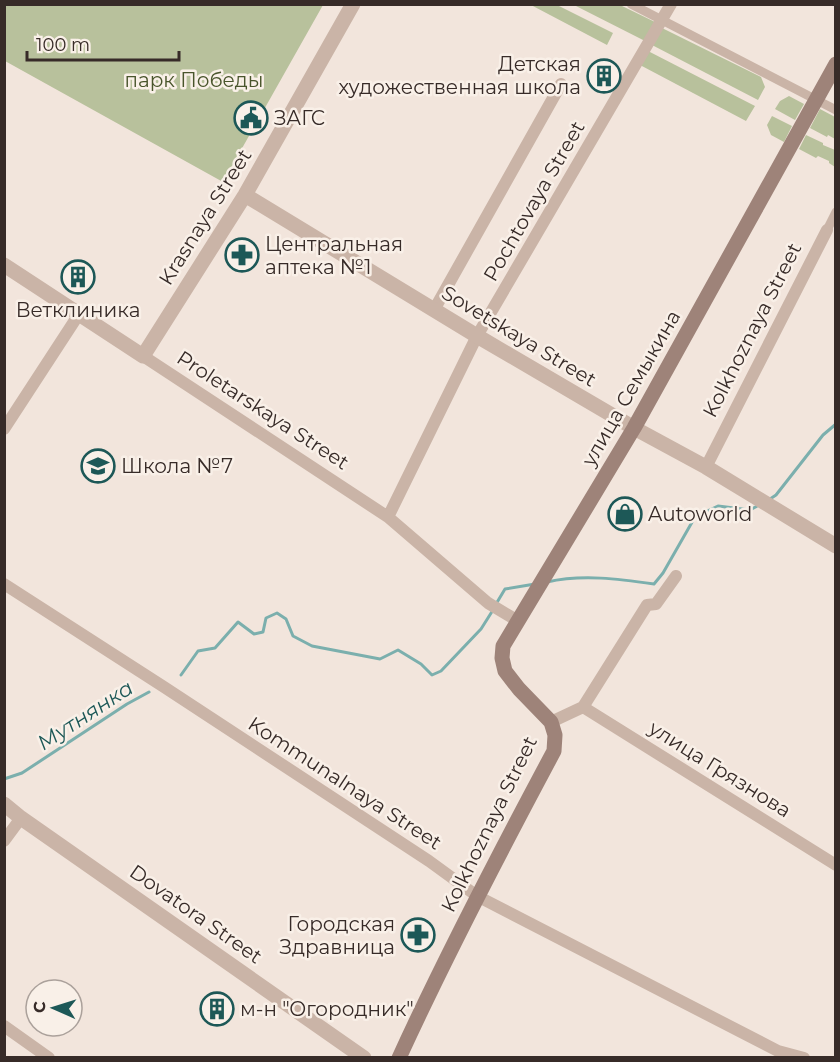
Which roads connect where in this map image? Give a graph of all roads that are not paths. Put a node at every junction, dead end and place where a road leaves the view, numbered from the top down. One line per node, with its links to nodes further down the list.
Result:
1 (353, 4): 9 (street, Krasnaya Street)
2 (631, 4): 4 (street)
3 (671, 4): 4 (street, Pochtovaya Street)
4 (663, 20): 7 (street); 15 (street, Pochtovaya Street)
5 (836, 64): 7 (main road, улица Семыкина)
6 (561, 84): 13 (street)
7 (816, 100): 8 (street); 17 (main road, улица Семыкина)
8 (836, 110)
9 (245, 195): 13 (street, Sovetskaya Street); 16 (street, Krasnaya Street)
10 (836, 212): 11 (street, Kolkhoznaya Street)
11 (827, 230): 19 (street, Kolkhoznaya Street)
12 (4, 265): 14 (street, Proletarskaya Street)
13 (434, 310): 15 (street, Sovetskaya Street)
14 (79, 314): 16 (street, Proletarskaya Street); 18 (street)
15 (477, 336): 17 (street, Sovetskaya Street); 20 (street, Pochtovaya Street)
16 (143, 356): 20 (street, Proletarskaya Street)
17 (634, 428): 19 (street, Sovetskaya Street); 24 (main road, улица Семыкина)
18 (4, 429)
19 (706, 467): 21 (street, Sovetskaya Street)
20 (388, 517): 24 (street, Proletarskaya Street)
21 (836, 546)
22 (676, 576): 25 (street, Kolkhoznaya Street)
23 (4, 584): 31 (street, Kommunalnaya Street)
24 (518, 621): 26 (main road, улица Семыкина)
25 (583, 706): 26 (street, Kolkhoznaya Street); 30 (street, улица Грязнова)
26 (551, 723): 31 (main road, Kolkhoznaya Street)
27 (4, 804): 28 (street, Dovatora Street)
28 (21, 818): 29 (street); 34 (street, Dovatora Street)
29 (4, 841)
30 (836, 865)
31 (477, 896): 35 (main road, Kolkhoznaya Street); 36 (street, Kommunalnaya Street)
32 (4, 1026): 33 (street)
33 (50, 1058)
34 (364, 1058)
35 (399, 1058)
36 (804, 1058)

